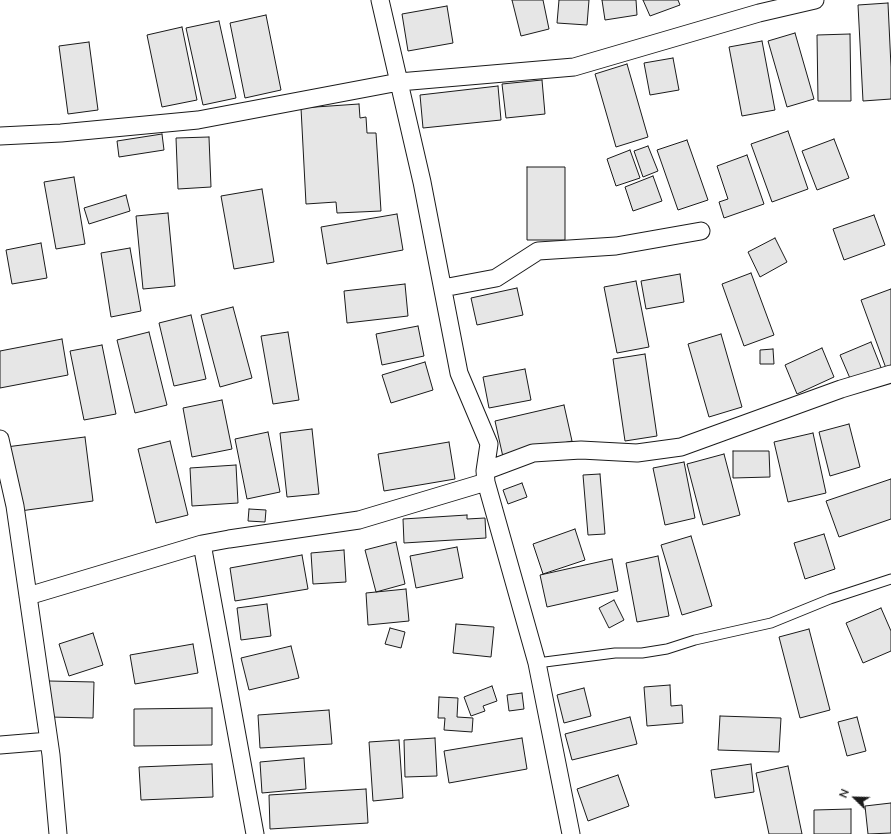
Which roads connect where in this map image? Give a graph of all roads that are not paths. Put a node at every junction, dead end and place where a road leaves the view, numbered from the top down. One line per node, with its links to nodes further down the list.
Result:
1 (380, 0): 3 (street)
2 (815, 0): 3 (street)
3 (399, 82): 4 (street); 6 (street)
4 (0, 136)
5 (700, 231): 6 (street)
6 (443, 288): 9 (street)
7 (891, 374): 9 (street)
8 (0, 439): 12 (street)
9 (486, 477): 10 (street); 13 (street)
10 (202, 544): 12 (street); 17 (street)
11 (891, 579): 13 (lane)
12 (28, 596): 14 (street)
13 (537, 663): 18 (street)
14 (49, 741): 15 (street); 16 (street)
15 (0, 745)
16 (58, 834)
17 (254, 834)
18 (571, 834)

